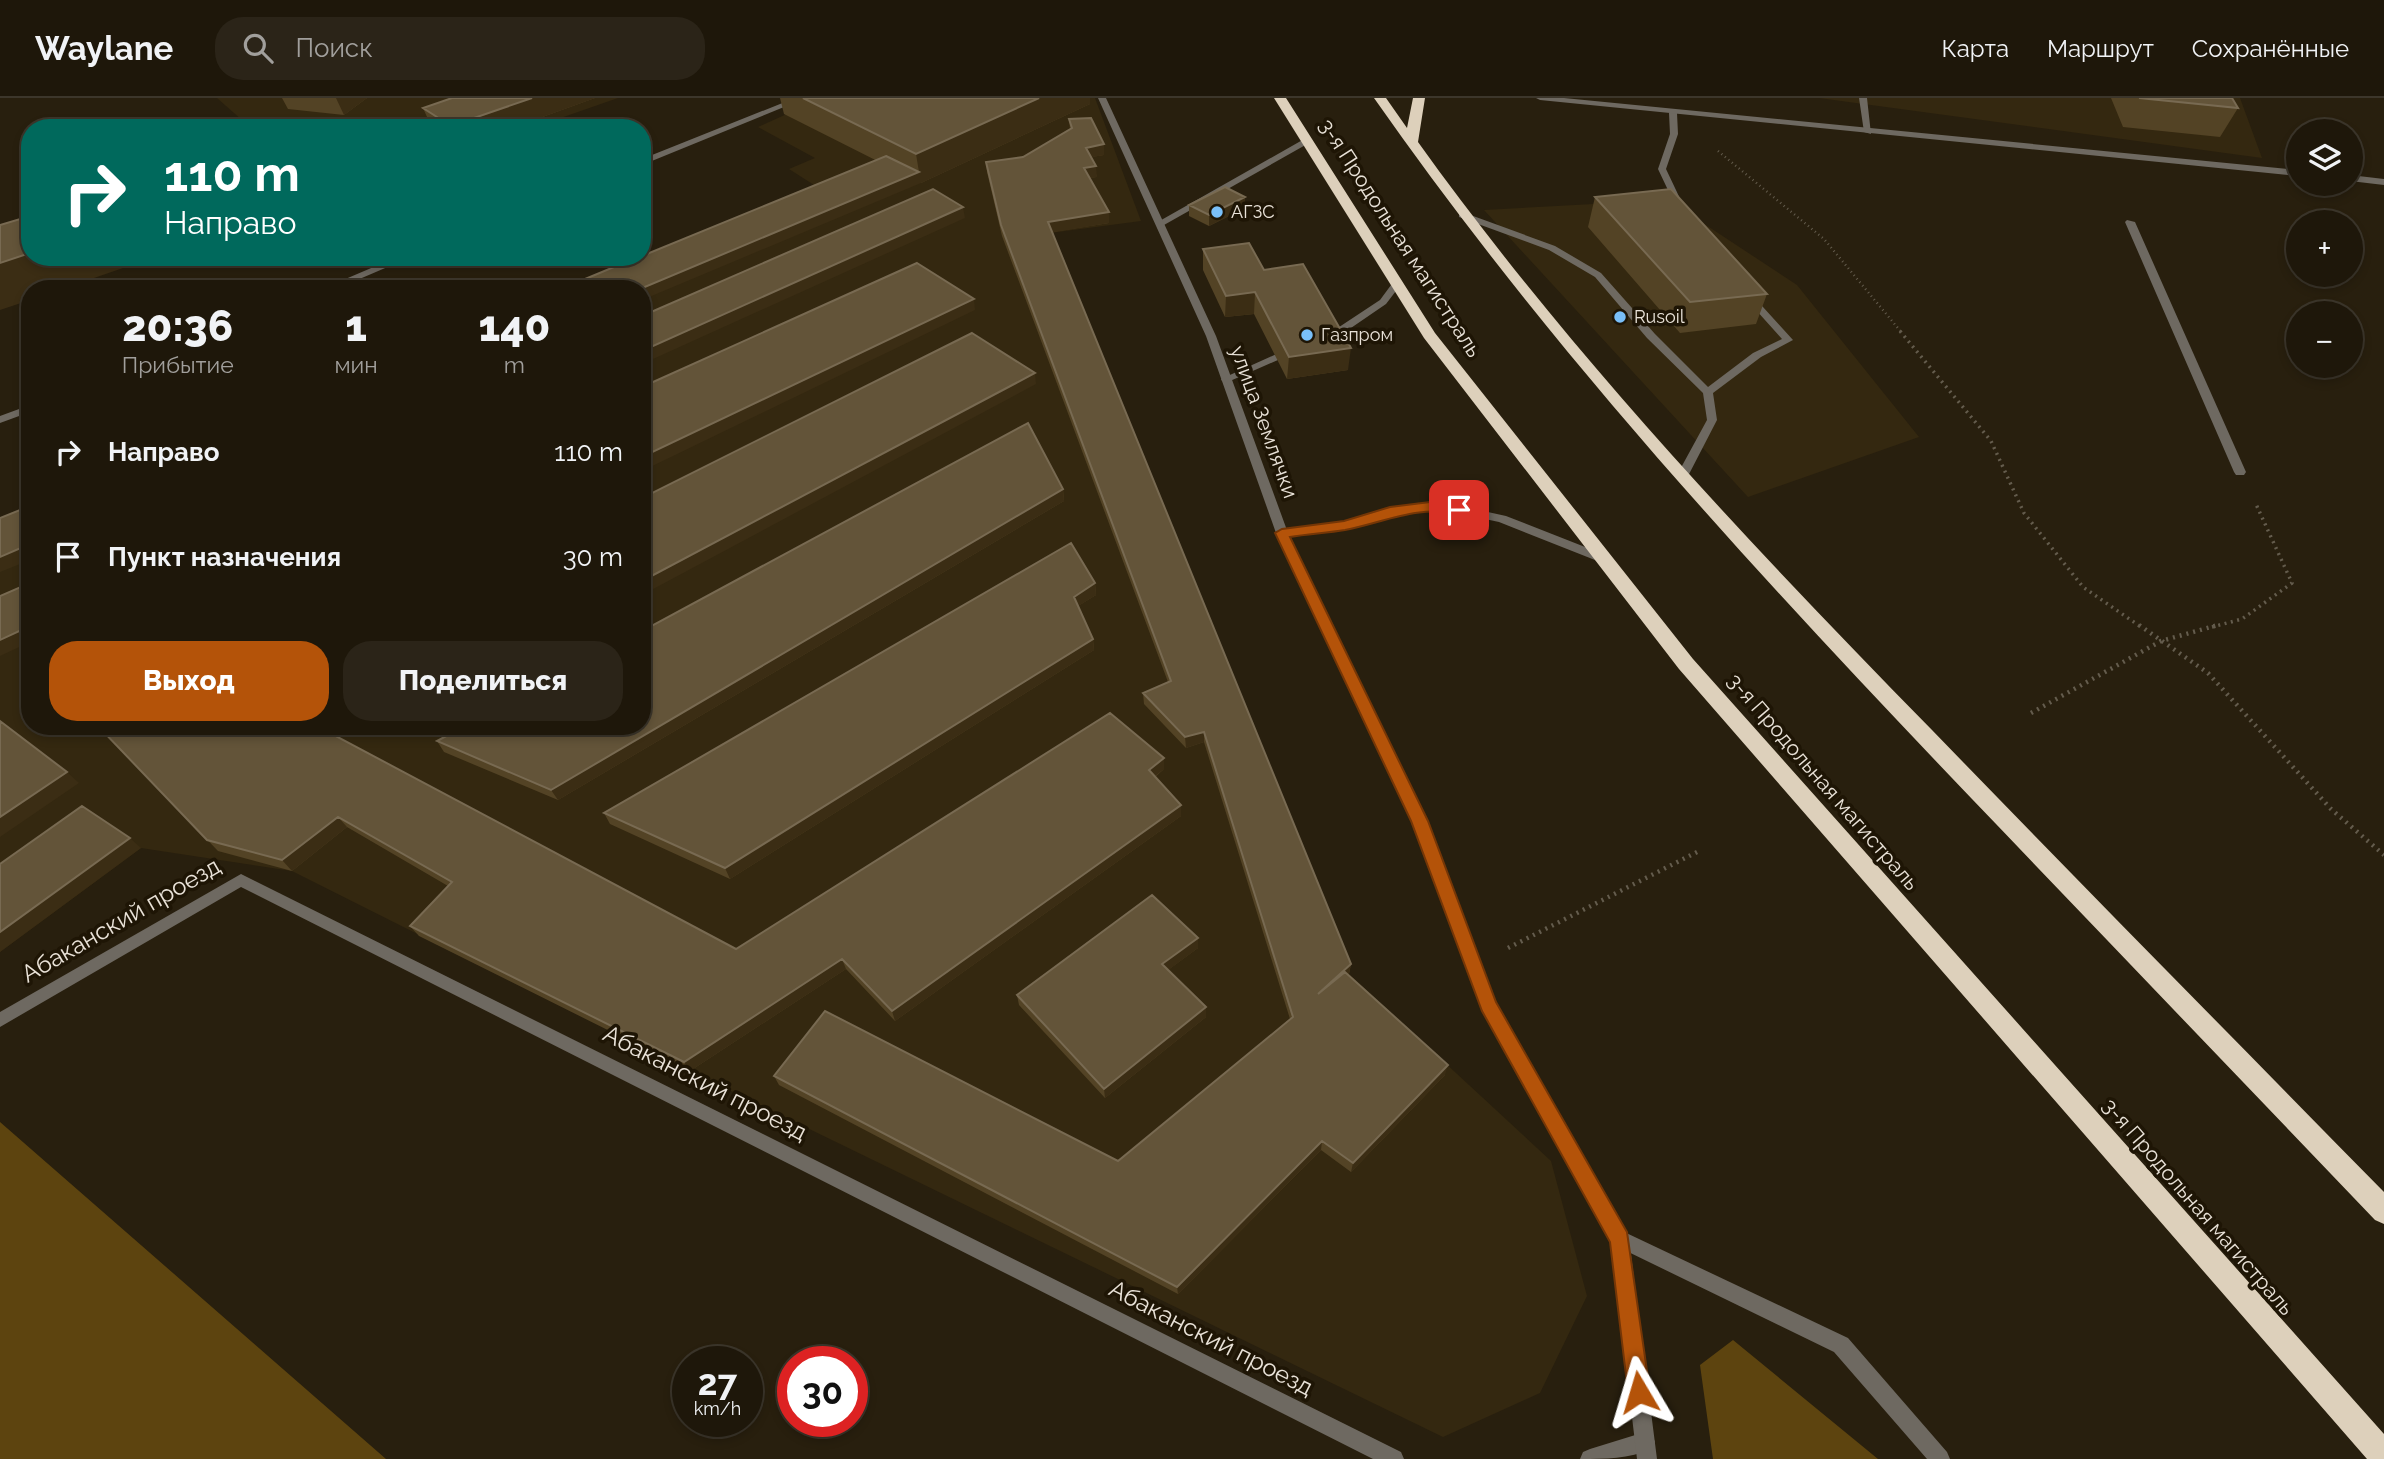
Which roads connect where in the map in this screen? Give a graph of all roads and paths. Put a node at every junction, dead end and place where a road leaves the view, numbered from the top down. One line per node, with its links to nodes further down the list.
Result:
1 (802, 98): 12 (street)
2 (1101, 98): 19 (street, улица Землячки)
3 (1280, 98): 10 (highway, 3-я Продольная магистраль)
4 (1380, 98): 11 (highway)
5 (1419, 98): 11 (highway)
6 (1540, 98): 8 (street)
7 (1863, 98): 9 (street)
8 (1673, 113): 9 (street); 17 (street); 32 (path)
9 (1868, 132): 13 (street)
10 (1306, 141): 19 (street); 22 (highway, 3-я Продольная магистраль)
11 (1411, 143): 16 (highway)
12 (651, 158)
13 (2286, 172)
14 (2363, 180): 15 (street)
15 (2384, 182)
16 (1462, 215): 25 (street); 29 (highway)
17 (1687, 218)
18 (2130, 222): 28 (street)
19 (1161, 223): 24 (street, улица Землячки)
20 (384, 266): 21 (street)
21 (349, 280)
22 (1397, 283): 24 (street); 31 (highway, 3-я Продольная магистраль)
23 (1743, 289): 25 (street)
24 (1226, 379): 30 (street, улица Землячки)
25 (1708, 392): 29 (street)
26 (21, 412): 27 (street)
27 (0, 420)
28 (2241, 472): 32 (path)
29 (1683, 475): 38 (highway)
30 (1282, 533): 31 (street); 36 (street, улица Землячки)
31 (1604, 559): 41 (highway, 3-я Продольная магистраль)
32 (2161, 642): 33 (path); 35 (path)
33 (2031, 713)
34 (1701, 850): 36 (path)
35 (2384, 855)
36 (1472, 963): 39 (street, улица Землячки)
37 (0, 1020): 42 (street, Абаканский проезд)
38 (2384, 1211)
39 (1620, 1239): 40 (street, улица Землячки); 44 (street)
40 (1646, 1451): 43 (street)
41 (2384, 1456)
42 (1394, 1459)
43 (1590, 1459)
44 (1940, 1459)

